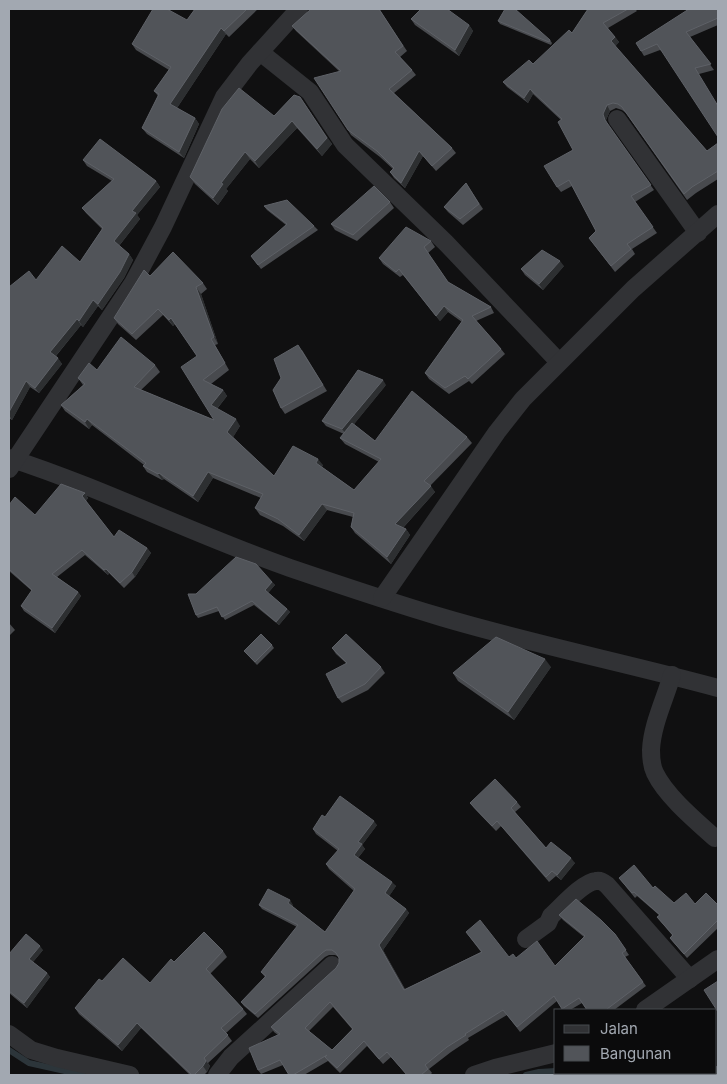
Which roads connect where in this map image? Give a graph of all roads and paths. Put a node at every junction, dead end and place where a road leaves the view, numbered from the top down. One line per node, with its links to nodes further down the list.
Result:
1 (299, 9): 2 (street)
2 (260, 52): 6 (street); 7 (street)
3 (616, 119): 5 (street)
4 (718, 214): 5 (street)
5 (698, 233): 6 (street)
6 (559, 362): 8 (street)
7 (11, 463): 8 (street)
8 (382, 598): 9 (street)
9 (672, 675): 10 (street); 11 (street)
10 (718, 688)
11 (715, 838)
12 (526, 939): 15 (street)
13 (717, 964): 15 (street)
14 (332, 965): 20 (street)
15 (690, 979): 16 (street)
16 (646, 1009)
17 (9, 1034): 19 (street)
18 (554, 1053): 21 (street)
19 (130, 1075)
20 (217, 1075)
21 (474, 1075)

